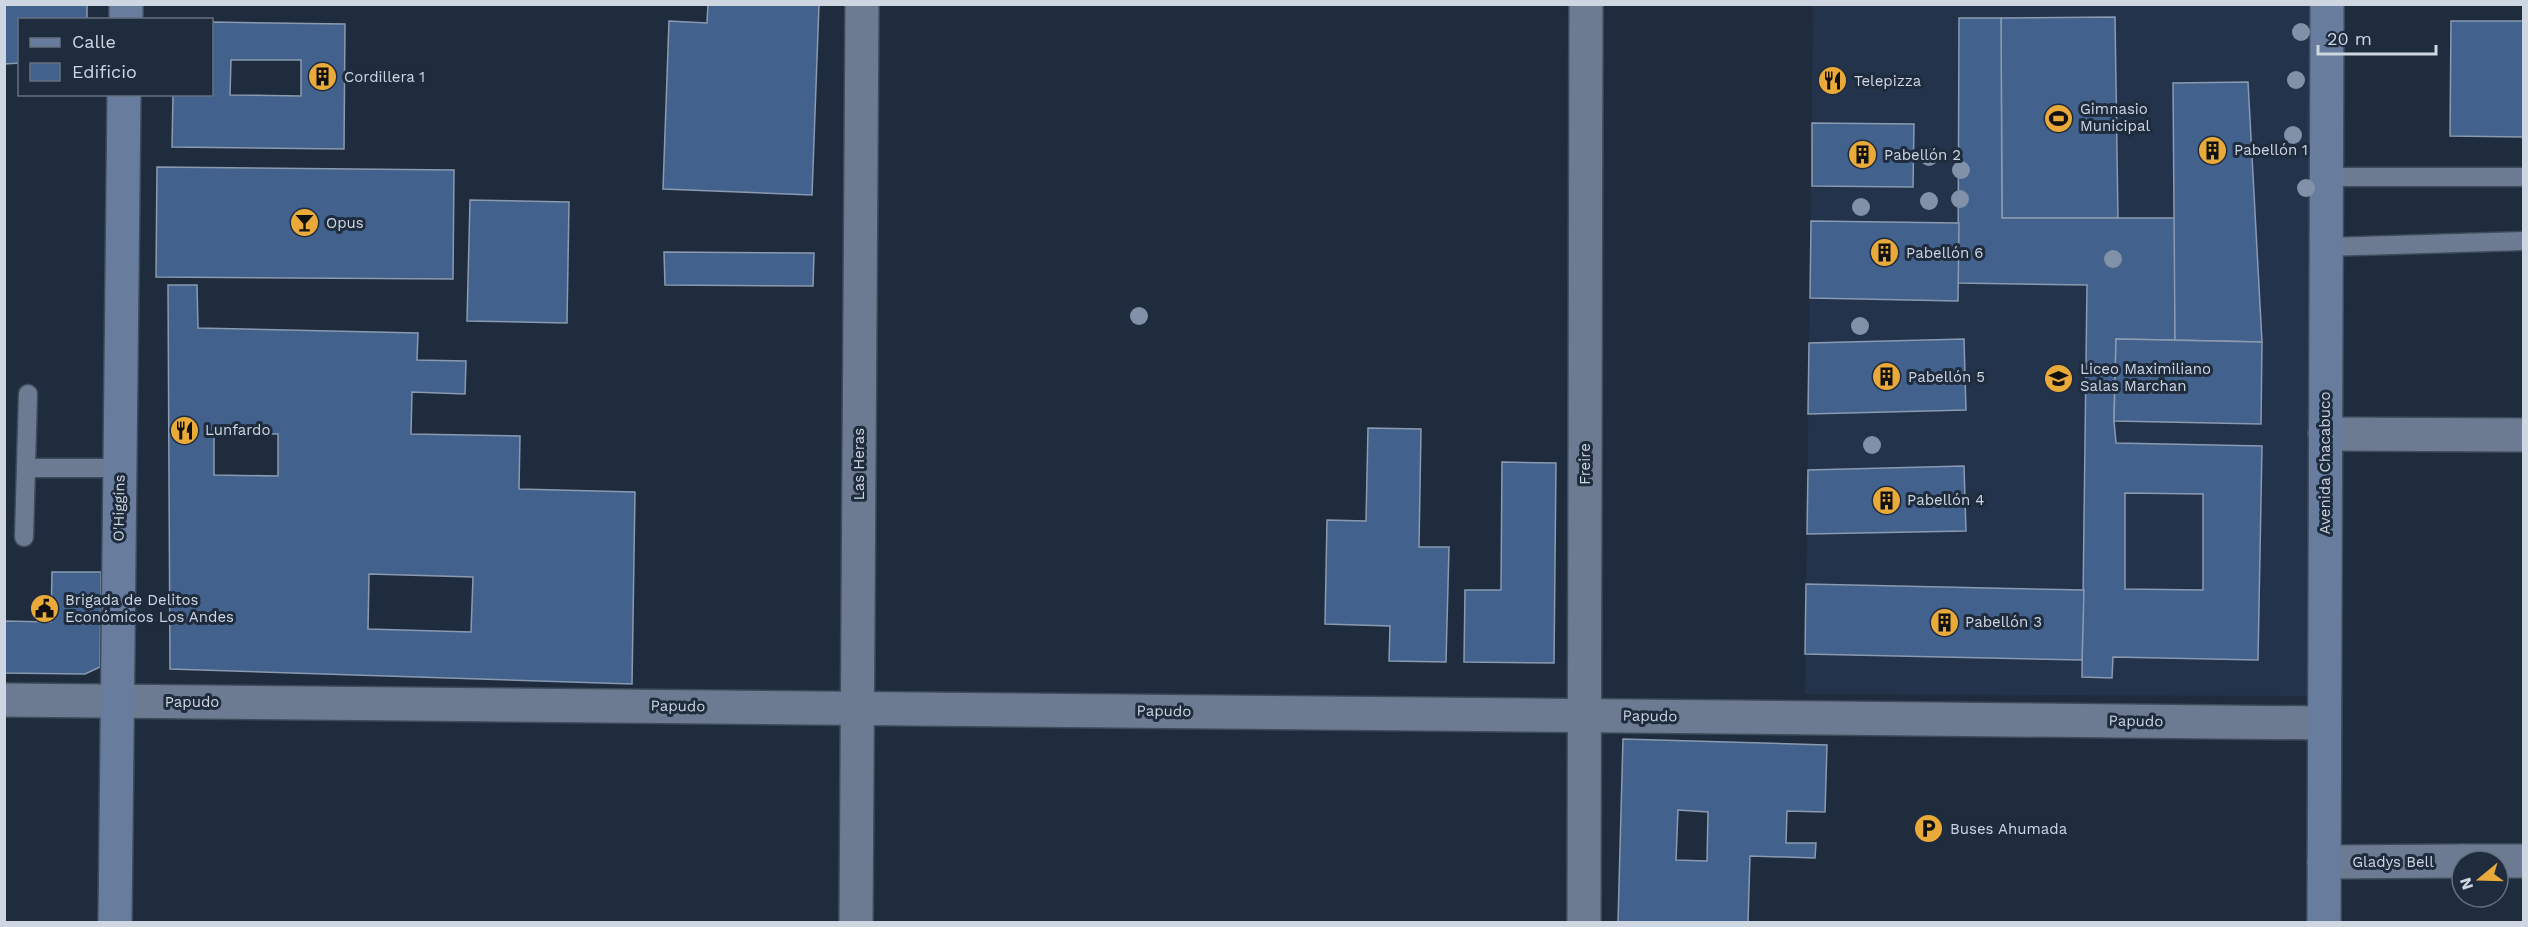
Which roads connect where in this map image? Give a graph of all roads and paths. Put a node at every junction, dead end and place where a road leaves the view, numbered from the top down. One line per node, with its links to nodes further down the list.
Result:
1 (862, 4): 17 (street, Las Heras)
2 (1586, 4): 18 (street, Freire)
3 (2327, 4): 5 (main road, Avenida Chacabuco)
4 (124, 96): 13 (main road, O'Higgins)
5 (2326, 177): 6 (lane); 8 (main road, Avenida Chacabuco)
6 (2523, 177)
7 (2523, 241): 8 (lane)
8 (2326, 247): 10 (main road, Avenida Chacabuco)
9 (28, 393): 12 (lane)
10 (2325, 434): 11 (street); 19 (main road, Avenida Chacabuco)
11 (2523, 435)
12 (26, 468): 13 (lane); 14 (lane)
13 (119, 468): 16 (main road, O'Higgins)
14 (24, 537)
15 (4, 700): 16 (street, Papudo)
16 (117, 701): 17 (street, Papudo); 22 (main road, O'Higgins)
17 (857, 708): 18 (street, Papudo); 23 (street, Las Heras)
18 (1584, 715): 19 (street, Papudo); 24 (street, Freire)
19 (2324, 723): 21 (main road, Avenida Chacabuco)
20 (2450, 861): 21 (street, Gladys Bell)
21 (2324, 862): 25 (main road, Avenida Chacabuco)
22 (115, 922)
23 (856, 922)
24 (1584, 922)
25 (2324, 922)

